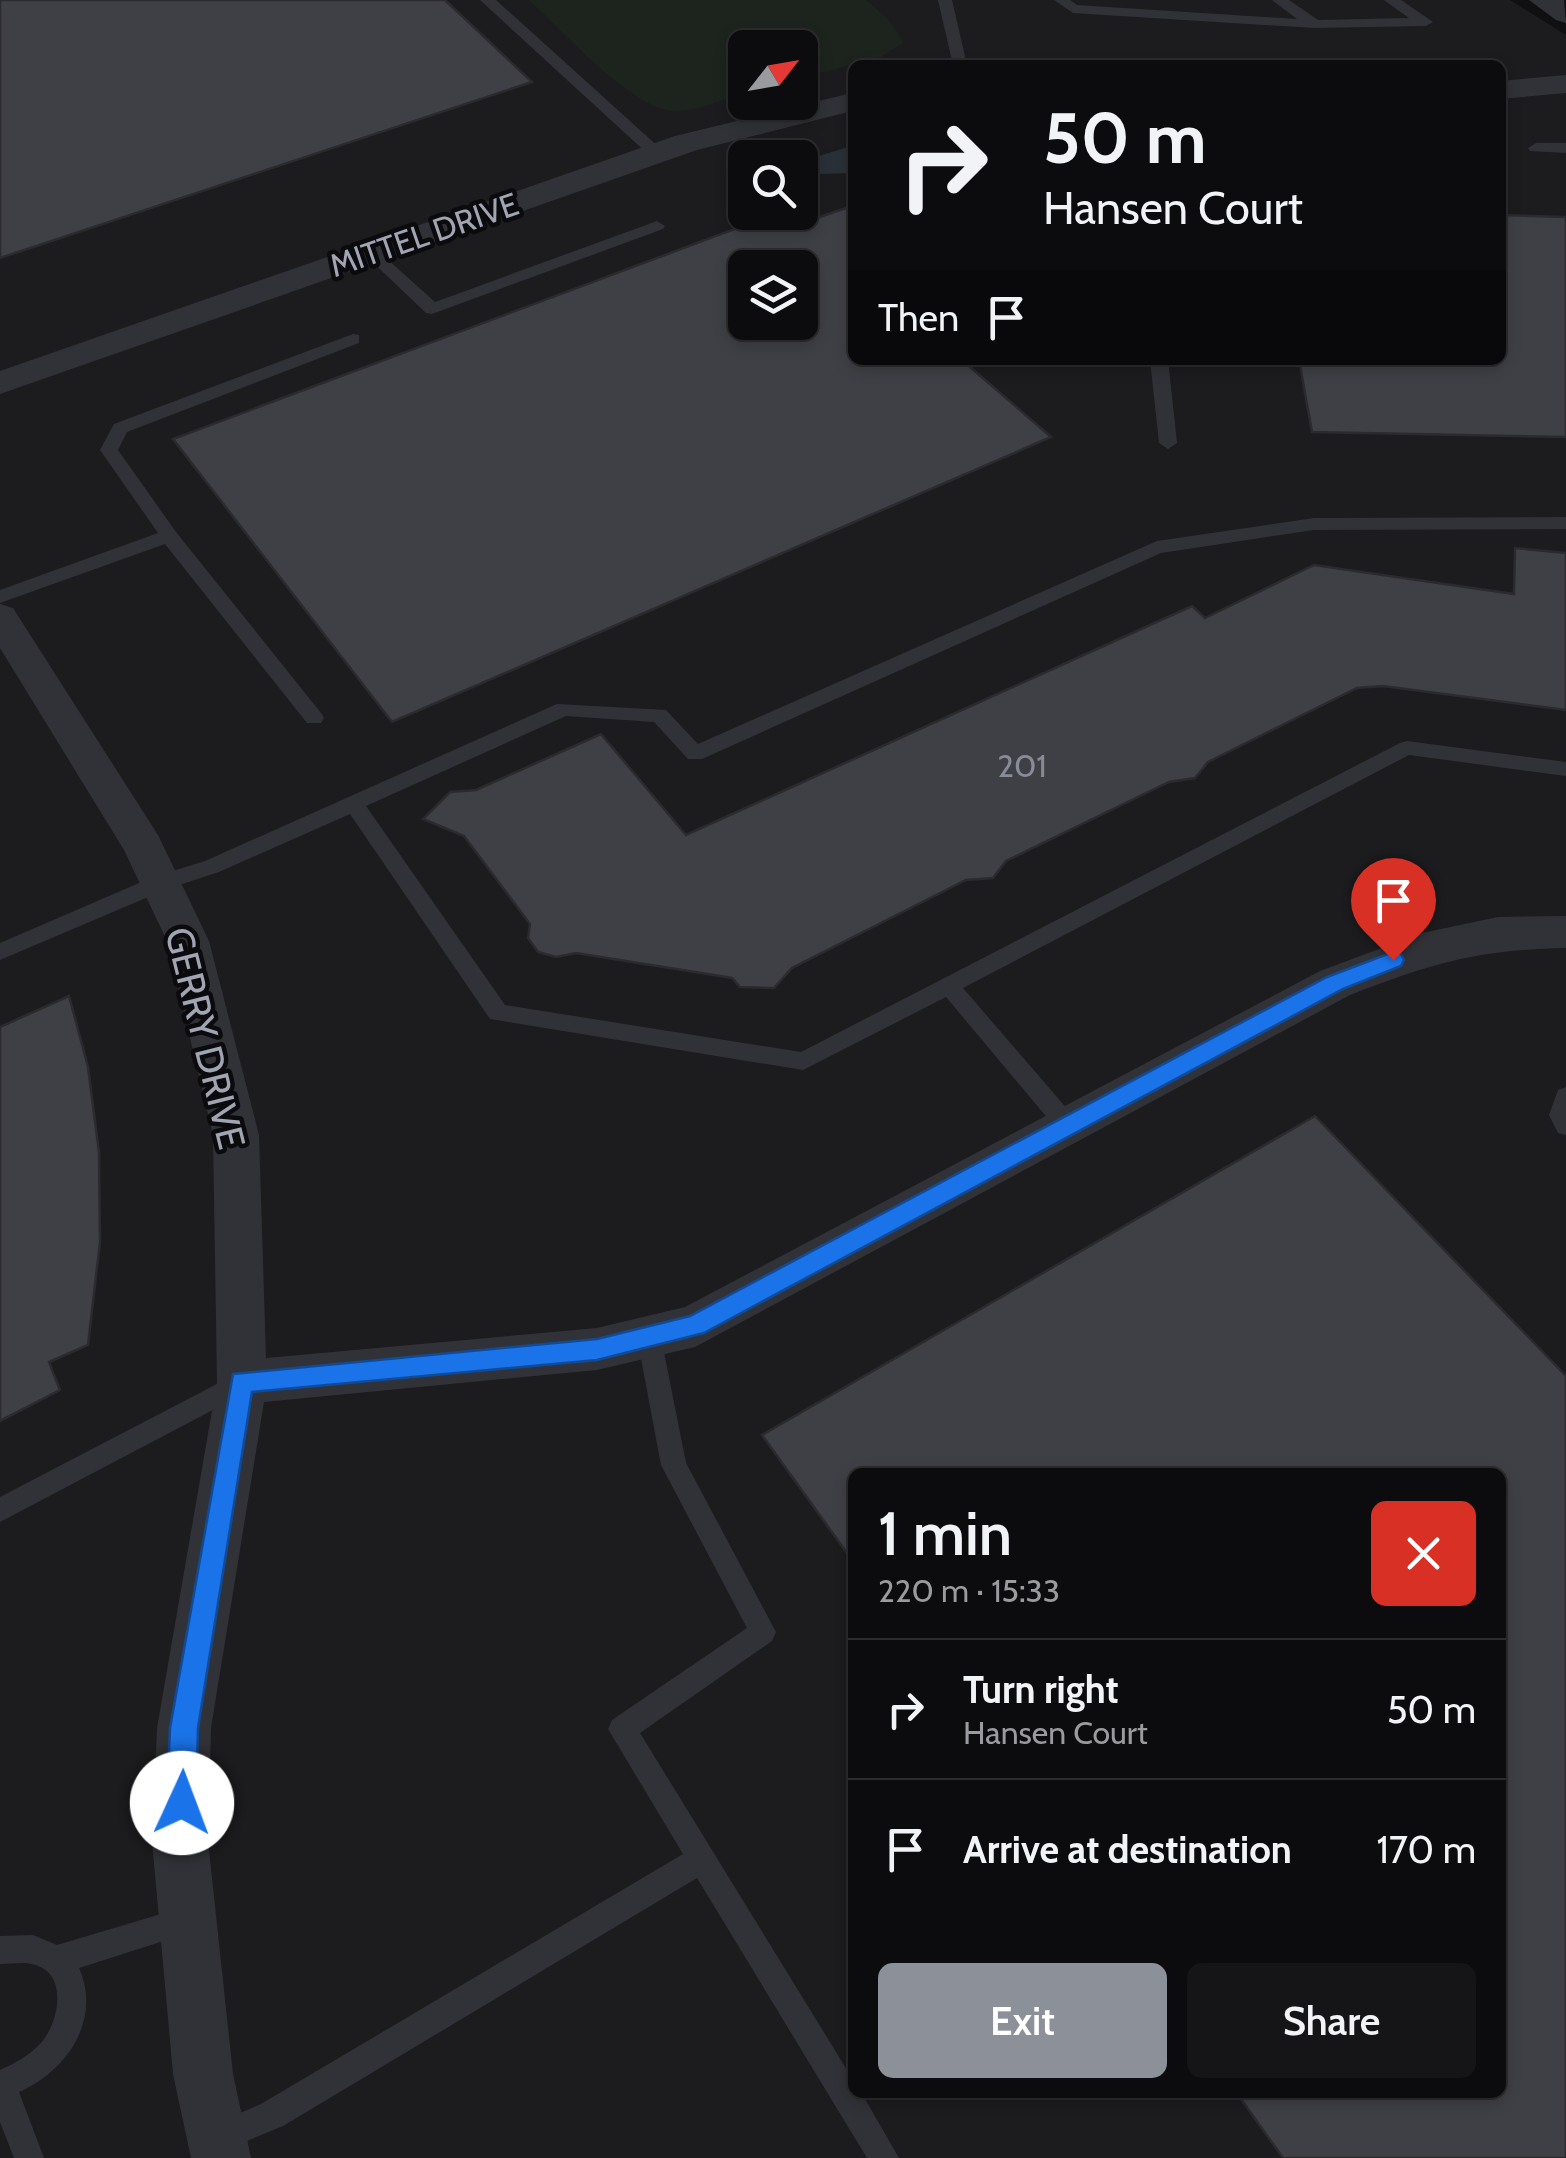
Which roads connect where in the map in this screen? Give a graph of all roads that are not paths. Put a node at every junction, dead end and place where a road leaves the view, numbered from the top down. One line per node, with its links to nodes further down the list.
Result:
1 (487, 0): 17 (lane)
2 (945, 0): 11 (lane)
3 (1060, 0): 8 (lane)
4 (1175, 0): 8 (lane)
5 (1279, 0): 10 (lane)
6 (1391, 0): 10 (lane)
7 (1544, 0): 9 (street)
8 (1195, 14): 10 (lane)
9 (1566, 14)
10 (1314, 24)
11 (959, 60)
12 (1566, 84): 13 (street)
13 (1506, 89)
14 (848, 103): 17 (street, MITTEL DRIVE)
15 (1536, 148): 16 (lane)
16 (1566, 148)
17 (656, 154): 19 (street, MITTEL DRIVE)
18 (657, 226): 19 (lane)
19 (371, 253): 22 (street, MITTEL DRIVE)
20 (353, 340): 25 (lane)
21 (1159, 365): 23 (lane)
22 (0, 383)
23 (1168, 443)
24 (1566, 523): 30 (lane)
25 (169, 536): 26 (lane); 28 (lane)
26 (0, 597)
27 (0, 617): 31 (street, GERRY DRIVE)
28 (314, 718)
29 (1566, 769): 34 (lane)
30 (354, 804): 31 (lane); 34 (lane)
31 (160, 884): 33 (lane); 39 (street, GERRY DRIVE)
32 (1566, 932): 36 (street)
33 (0, 952)
34 (948, 986): 36 (lane)
35 (1566, 1096): 37 (lane)
36 (1068, 1126): 38 (street)
37 (1566, 1126)
38 (649, 1337): 39 (street); 41 (lane)
39 (242, 1382): 40 (lane); 42 (street, GERRY DRIVE)
40 (0, 1510)
41 (702, 1859): 46 (lane); 48 (lane)
42 (188, 1920): 44 (lane); 46 (street, GERRY DRIVE)
43 (0, 1950): 44 (lane)
44 (57, 1960): 45 (lane)
45 (1, 2085): 47 (lane)
46 (220, 2148)
47 (29, 2158)
48 (884, 2158)

